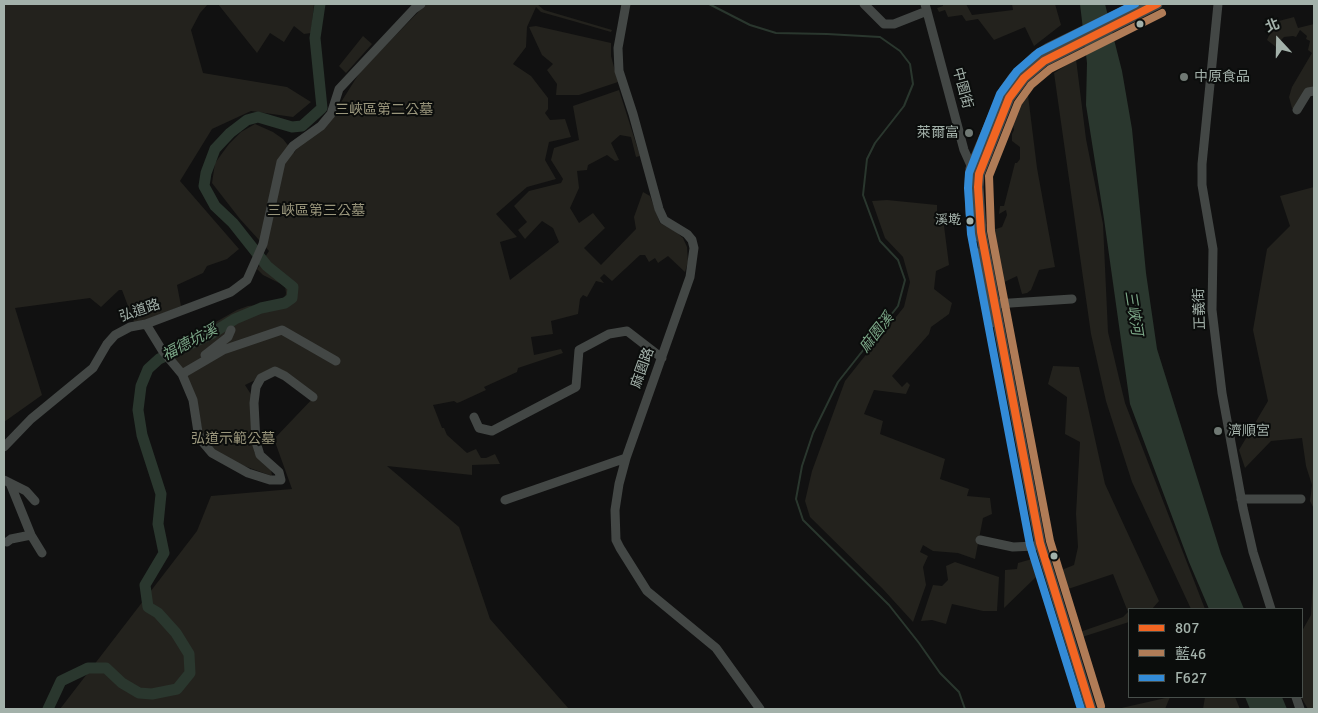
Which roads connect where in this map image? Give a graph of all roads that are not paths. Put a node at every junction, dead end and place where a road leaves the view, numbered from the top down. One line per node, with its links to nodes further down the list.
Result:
1 (421, 4): 14 (street, 弘道路)
2 (626, 4): 16 (street, 麻園路)
3 (864, 4): 7 (street)
4 (1139, 4): 8 (main road)
5 (1157, 4): 8 (main road)
6 (1218, 4): 25 (street, 正義街)
7 (926, 7): 11 (street, 中園街)
8 (1124, 16): 11 (main road)
9 (1314, 91): 10 (street)
10 (1297, 110)
11 (975, 172): 13 (main road); 32 (main road)
12 (1072, 299): 13 (street)
13 (995, 304): 37 (main road)
14 (146, 324): 19 (street); 22 (street, 弘道路)
15 (231, 330): 18 (street)
16 (662, 358): 21 (street); 23 (street, 麻園路)
17 (336, 361): 18 (street)
18 (195, 366): 19 (street)
19 (182, 374): 20 (street)
20 (312, 397)
21 (474, 417)
22 (4, 447)
23 (626, 458): 27 (street); 35 (street, 麻園路)
24 (7, 482): 28 (street); 29 (street)
25 (1242, 499): 26 (street); 34 (street, 正義街)
26 (1301, 499)
27 (505, 500)
28 (35, 501)
29 (30, 535): 31 (street); 33 (street)
30 (980, 540): 32 (street)
31 (7, 542)
32 (1035, 546): 36 (main road)
33 (42, 553)
34 (1271, 608)
35 (760, 709)
36 (1084, 709)
37 (1091, 709)

